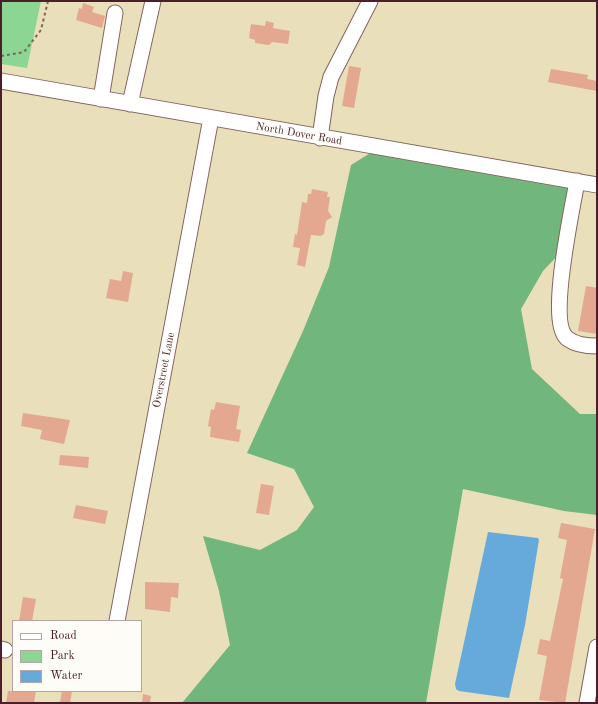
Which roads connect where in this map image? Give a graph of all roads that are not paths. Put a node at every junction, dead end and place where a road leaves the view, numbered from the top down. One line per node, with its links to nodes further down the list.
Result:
1 (153, 1): 6 (street)
2 (370, 1): 8 (street)
3 (114, 13): 5 (street)
4 (1, 81): 5 (street, North Dover Road)
5 (101, 98): 6 (street, North Dover Road)
6 (130, 104): 7 (street, North Dover Road)
7 (211, 118): 8 (street, North Dover Road); 12 (street, Overstreet Lane)
8 (320, 138): 9 (street, North Dover Road)
9 (577, 181): 10 (street, North Dover Road); 11 (street)
10 (597, 184)
11 (597, 346)
12 (116, 620)
13 (597, 647): 14 (street)
14 (587, 703)

